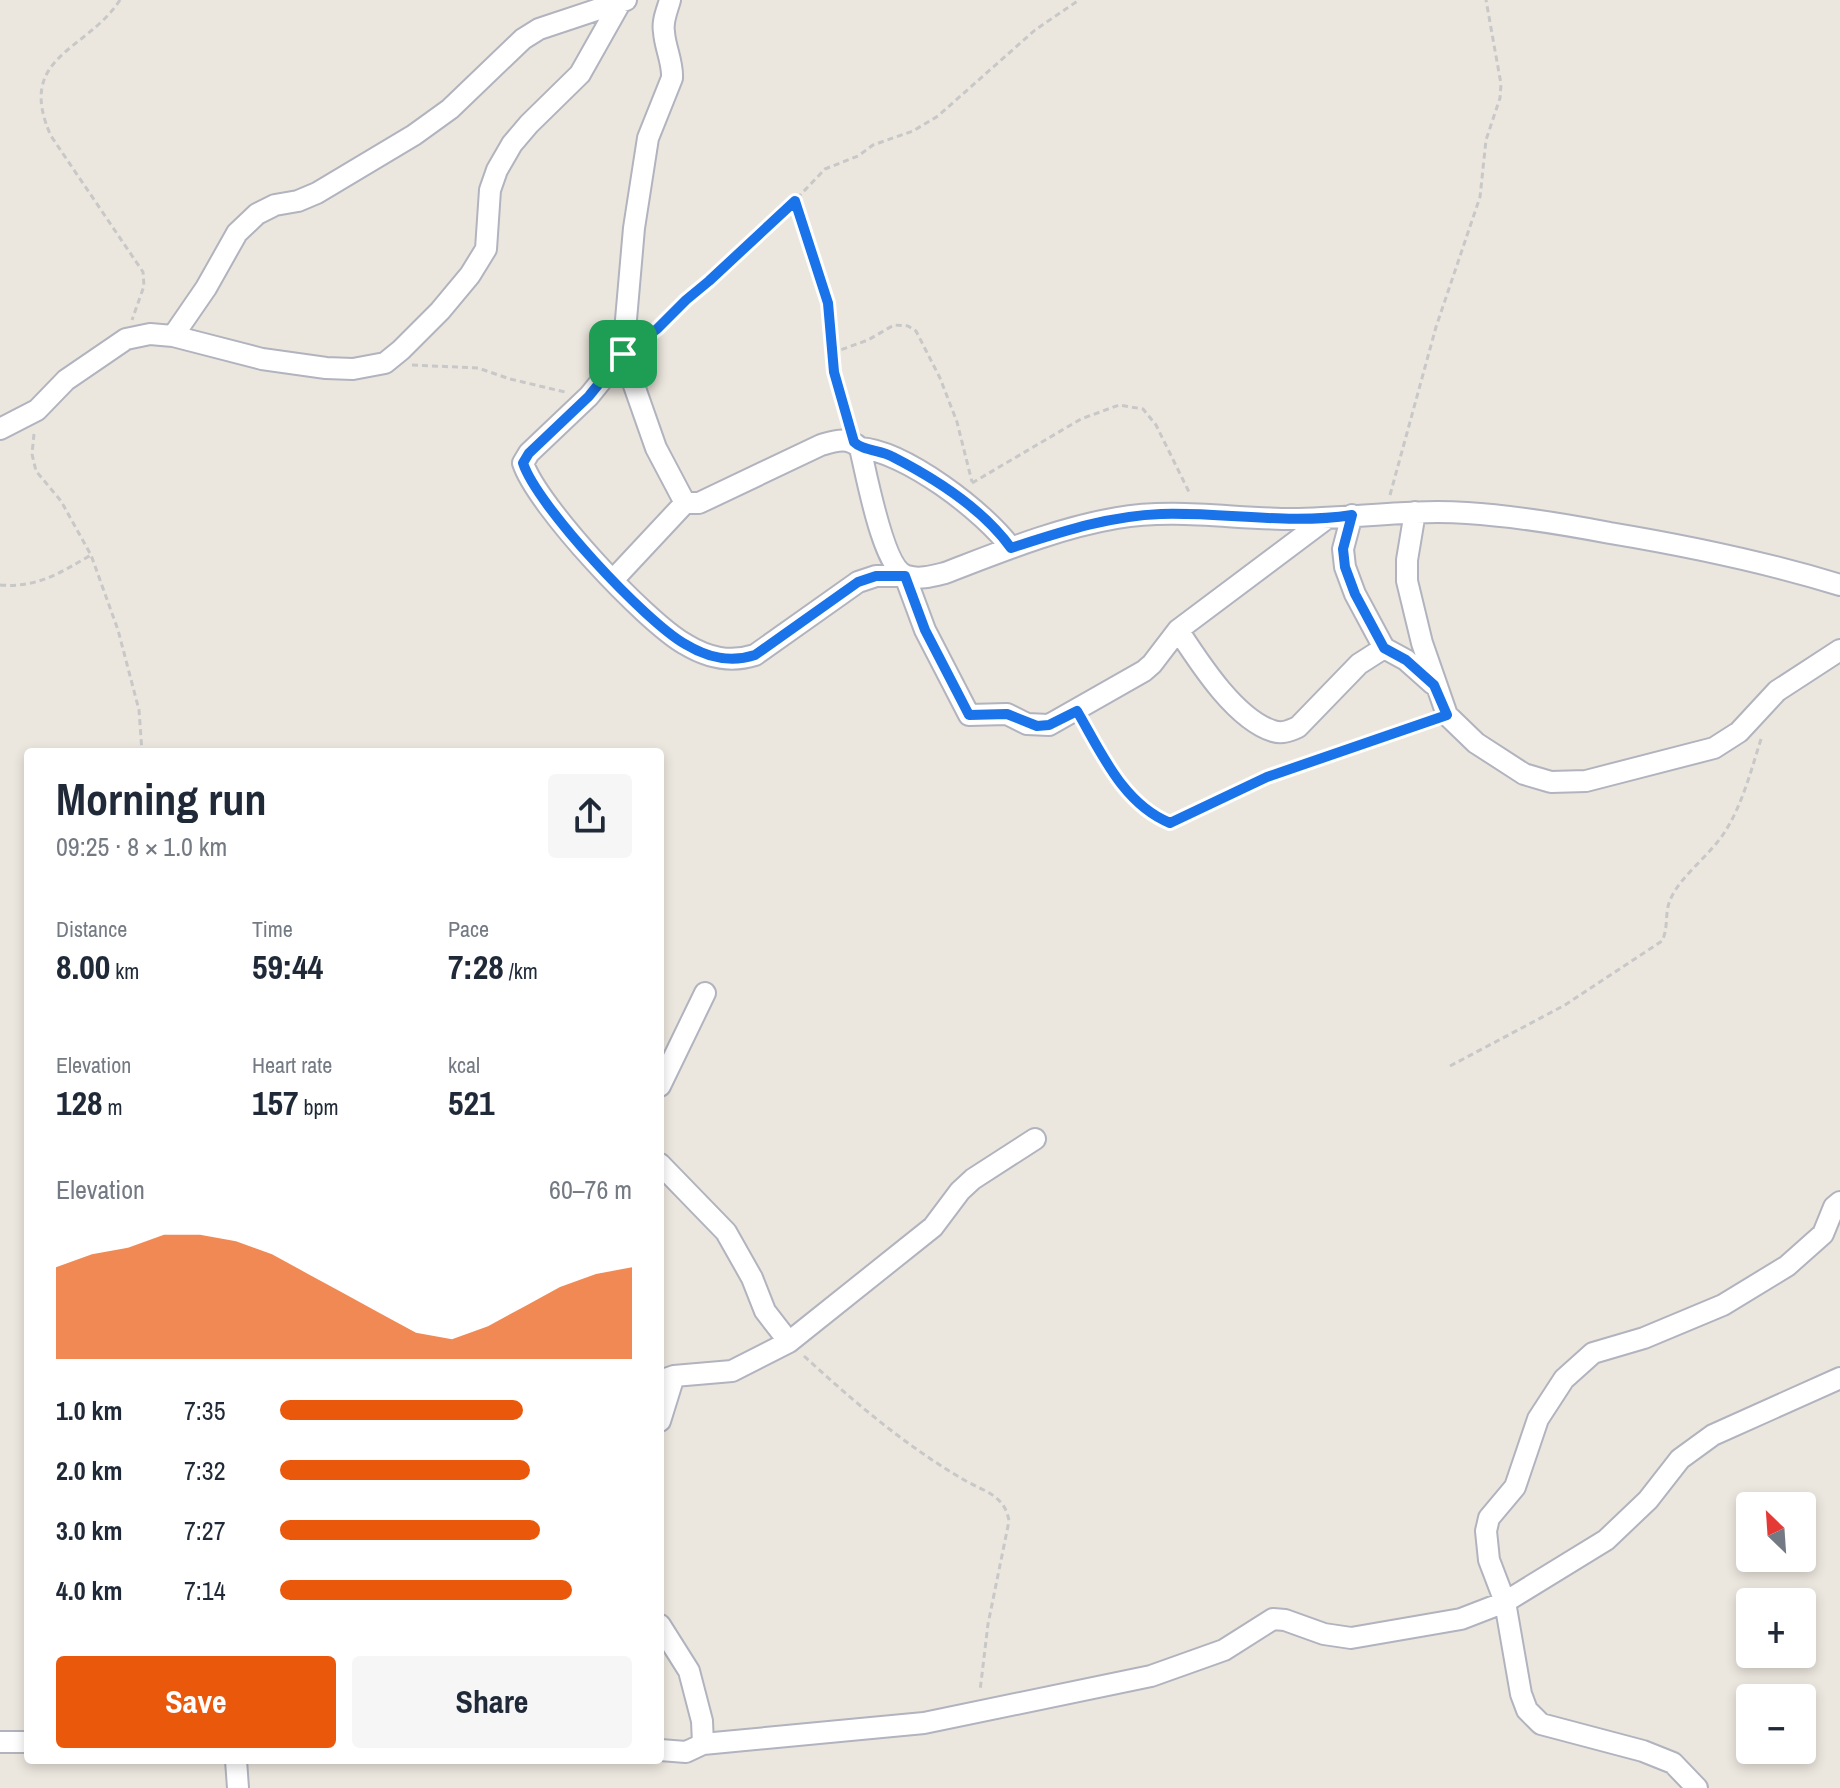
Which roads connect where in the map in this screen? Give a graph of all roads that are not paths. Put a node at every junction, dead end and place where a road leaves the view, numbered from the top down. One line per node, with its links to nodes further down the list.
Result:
1 (670, 0): 4 (street)
2 (623, 1): 3 (street); 3 (street)
3 (173, 336): 5 (street)
4 (623, 354): 7 (street); 13 (street)
5 (0, 429)
6 (857, 445): 7 (street); 11 (street); 12 (street)
7 (685, 503): 13 (street)
8 (1415, 512): 9 (street); 14 (street); 18 (street)
9 (1352, 515): 10 (street); 16 (street)
10 (1326, 519): 11 (street); 15 (street)
11 (1011, 548): 12 (street)
12 (905, 576): 13 (street); 15 (street)
13 (613, 580)
14 (1840, 585)
15 (1178, 630): 16 (street)
16 (1384, 648): 18 (street)
17 (1840, 650): 18 (street)
18 (1434, 685)
19 (705, 993): 20 (street)
20 (664, 1078)
21 (1035, 1139): 24 (street)
22 (664, 1168): 24 (street)
23 (1840, 1202): 27 (street)
24 (789, 1342): 25 (street)
25 (667, 1378)
26 (1840, 1378): 27 (street)
27 (1505, 1602): 31 (street); 35 (street)
28 (664, 1631): 31 (street)
29 (0, 1742): 30 (street)
30 (24, 1742)
31 (703, 1744): 32 (street)
32 (664, 1750)
33 (236, 1764): 34 (street)
34 (238, 1788)
35 (1697, 1788)

